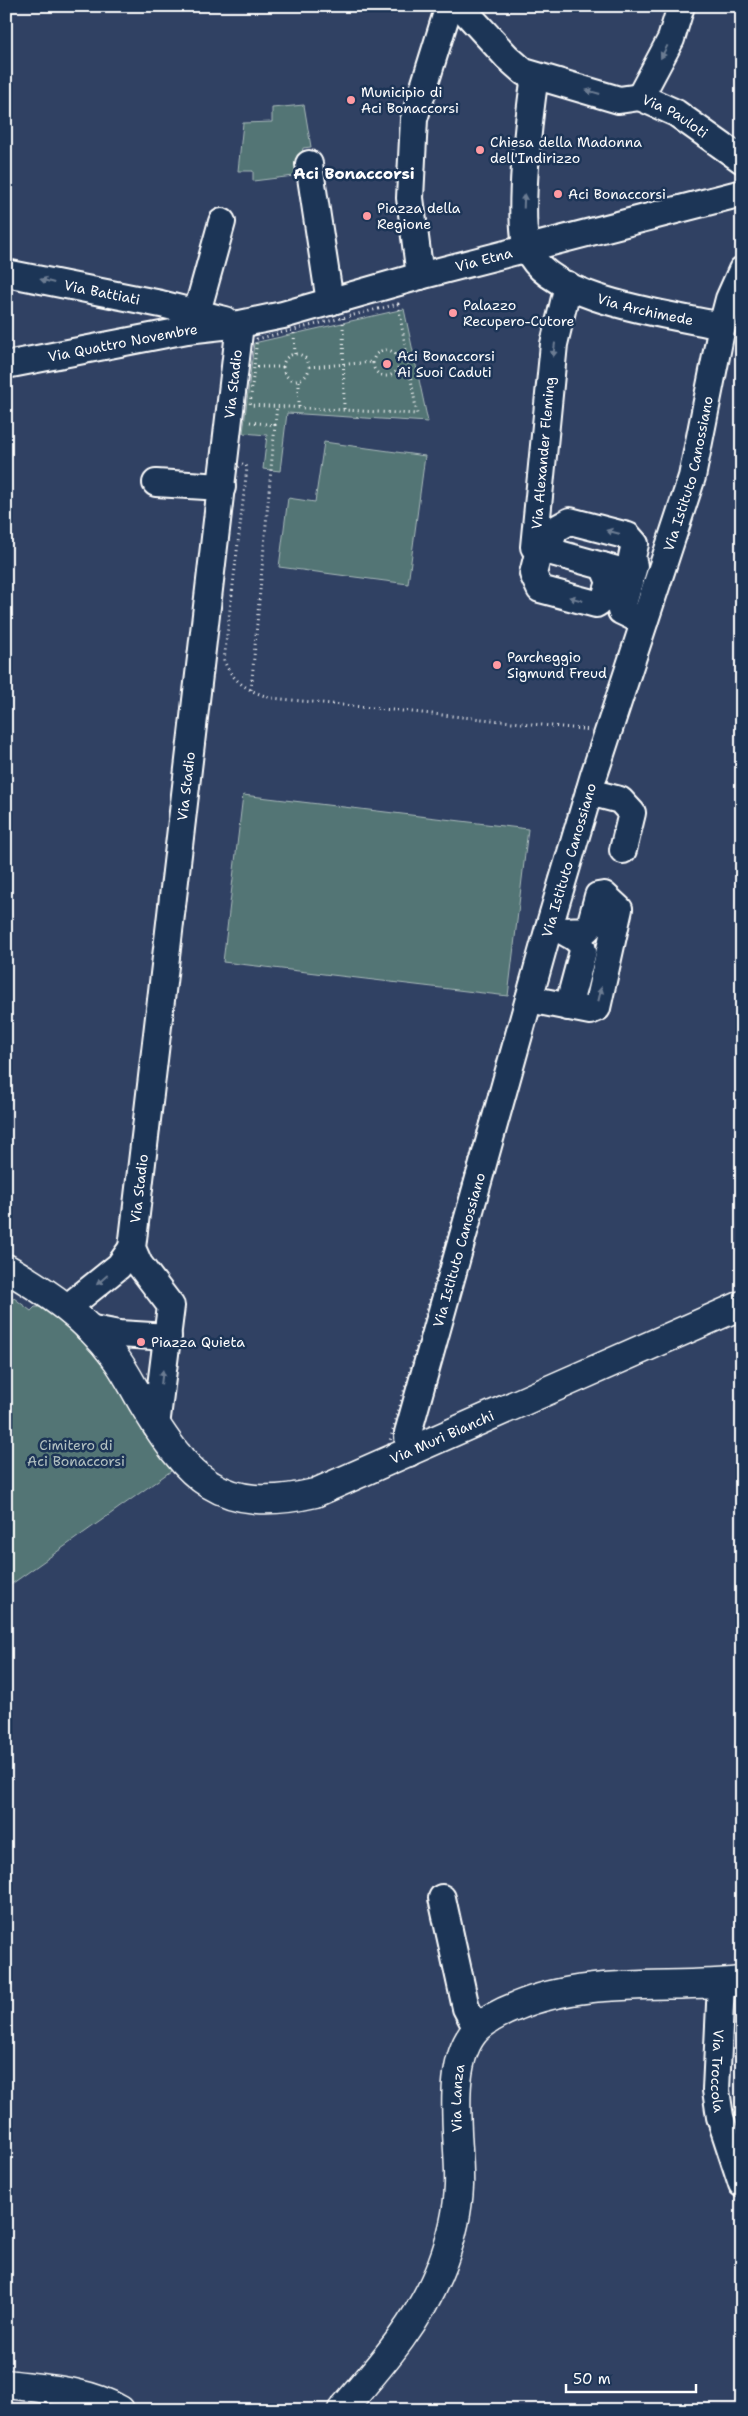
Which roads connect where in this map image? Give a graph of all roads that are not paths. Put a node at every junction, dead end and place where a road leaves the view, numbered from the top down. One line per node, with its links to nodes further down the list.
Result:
1 (448, 6): 13 (street)
2 (460, 6): 4 (street)
3 (681, 6): 5 (street, Via Pauloti, one-way to 5)
4 (535, 76): 5 (street, one-way to 4); 10 (street, one-way to 4)
5 (640, 97): 6 (street, Via Pauloti)
6 (742, 160)
7 (309, 164): 15 (street)
8 (734, 195): 10 (street, Via Etna)
9 (222, 222): 16 (street)
10 (527, 250): 13 (street, Via Etna); 14 (street, Via Archimede)
11 (742, 270): 18 (street, Via Istituto Canossiano)
12 (6, 273): 16 (street, Via Battiati, one-way to 12)
13 (420, 276): 15 (street, Via Etna)
14 (568, 285): 18 (street, Via Archimede); 22 (street, Via Alexander Fleming, one-way to 22)
15 (337, 310): 17 (street, Via Etna)
16 (197, 320): 17 (street, Via Quattro Novembre); 19 (street, Via Quattro Novembre)
17 (240, 324): 21 (street, Via Stadio)
18 (722, 326): 24 (street, Via Istituto Canossiano)
19 (6, 365)
20 (156, 483): 21 (street)
21 (222, 487): 30 (street, Via Stadio)
22 (544, 551): 23 (street); 23 (street, one-way to 22); 23 (street, one-way to 22)
23 (620, 569): 24 (street)
24 (644, 622): 25 (street, Via Istituto Canossiano)
25 (589, 792): 26 (street); 27 (street, Via Istituto Canossiano)
26 (623, 850)
27 (556, 929): 28 (street, Via Istituto Canossiano); 29 (street); 29 (street, one-way to 27)
28 (529, 999): 29 (street); 37 (street, Via Istituto Canossiano)
29 (568, 1007)
30 (132, 1248): 33 (street, one-way to 33); 35 (street)
31 (6, 1268): 33 (main road, Via Muri Bianchi)
32 (742, 1305): 37 (main road, Via Muri Bianchi)
33 (68, 1307): 34 (main road, Via Muri Bianchi)
34 (88, 1328): 35 (street); 36 (main road, Via Muri Bianchi)
35 (168, 1337): 36 (street, one-way to 35)
36 (156, 1426): 37 (main road, Via Muri Bianchi)
37 (409, 1453)
38 (442, 1898): 40 (street)
39 (731, 1982): 40 (main road, Via Lanza); 41 (street, Via Troccola)
40 (477, 2029): 44 (main road, Via Lanza)
41 (742, 2184)
42 (6, 2384): 43 (main road)
43 (120, 2410)
44 (342, 2410)

